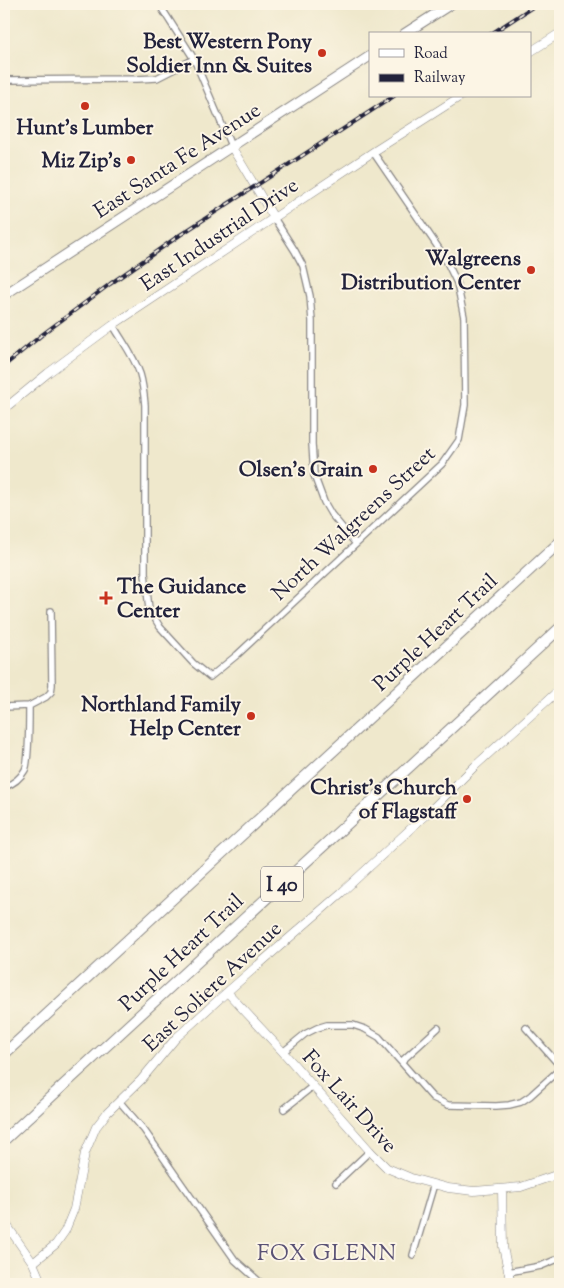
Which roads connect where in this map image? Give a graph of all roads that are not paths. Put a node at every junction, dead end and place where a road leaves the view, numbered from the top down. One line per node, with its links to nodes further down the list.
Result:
1 (159, 4): 7 (street)
2 (450, 4): 3 (main road)
3 (407, 32)
4 (560, 32): 5 (street)
5 (532, 51)
6 (369, 57): 10 (main road, East Santa Fe Avenue)
7 (194, 59): 8 (street); 10 (street)
8 (4, 80)
9 (457, 98): 11 (street, East Industrial Drive)
10 (231, 146): 12 (street); 13 (main road, East Santa Fe Avenue)
11 (373, 152): 12 (street, East Industrial Drive); 17 (street, North Walgreens Street)
12 (274, 218): 14 (street, East Industrial Drive); 17 (street)
13 (4, 295)
14 (113, 325): 15 (street, East Industrial Drive); 17 (street, North Walgreens Street)
15 (4, 409)
16 (560, 542): 28 (highway, Purple Heart Trail)
17 (356, 544)
18 (51, 612): 21 (street)
19 (560, 628): 34 (highway, Purple Heart Trail / I 40)
20 (560, 689): 24 (street, East Soliere Avenue)
21 (29, 706): 22 (street); 23 (street)
22 (4, 707)
23 (4, 786)
24 (227, 992): 27 (street, Fox Lair Drive); 32 (street, East Soliere Avenue)
25 (438, 1028): 29 (street)
26 (526, 1028): 30 (street)
27 (283, 1052): 29 (street); 31 (street, Fox Lair Drive)
28 (4, 1054)
29 (402, 1062): 30 (street)
30 (560, 1067)
31 (312, 1086): 33 (street); 35 (street, Fox Lair Drive)
32 (119, 1101): 43 (street, East Soliere Avenue); 46 (street)
33 (284, 1109)
34 (4, 1140)
35 (370, 1151): 37 (street); 38 (street, Fox Lair Drive)
36 (560, 1172): 39 (street, Fox Lair Drive)
37 (336, 1183)
38 (434, 1184): 39 (street, Fox Lair Drive); 41 (street)
39 (502, 1189): 44 (street)
40 (4, 1221): 43 (street)
41 (413, 1255)
42 (560, 1258): 44 (street)
43 (33, 1263): 45 (street)
44 (508, 1272): 47 (street)
45 (42, 1284)
46 (262, 1284)
47 (511, 1284)

